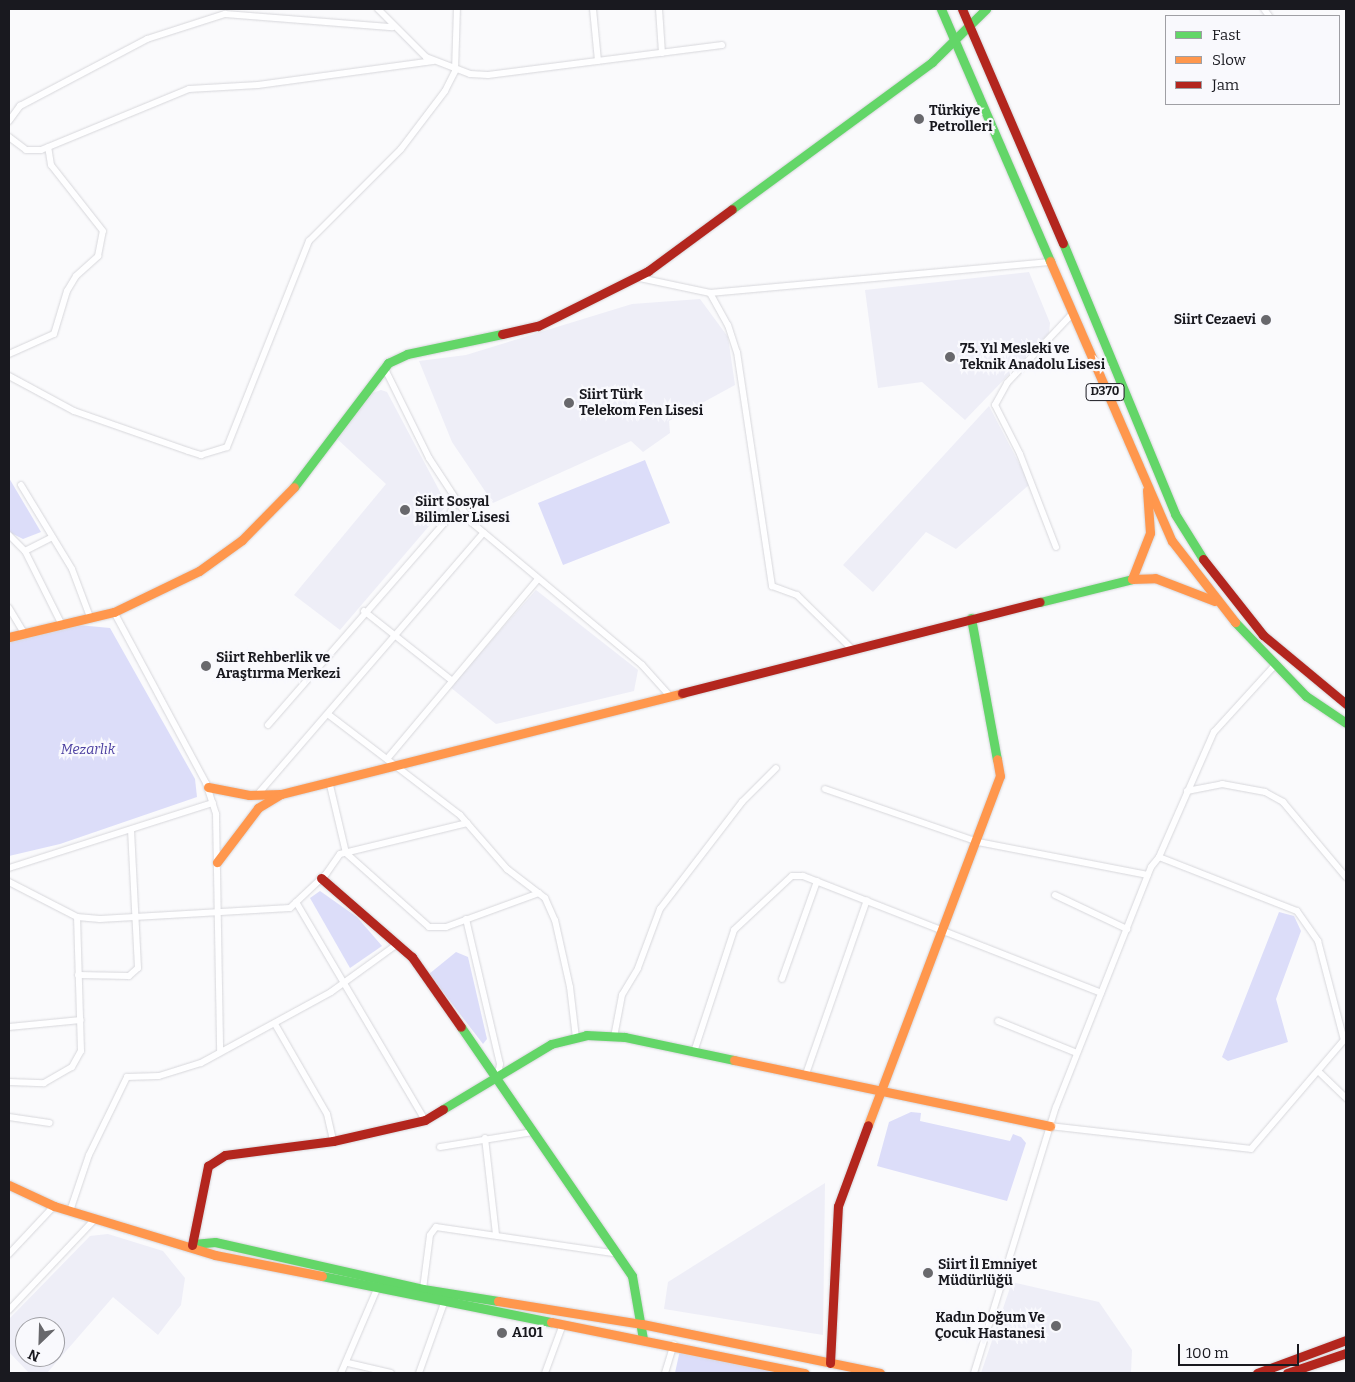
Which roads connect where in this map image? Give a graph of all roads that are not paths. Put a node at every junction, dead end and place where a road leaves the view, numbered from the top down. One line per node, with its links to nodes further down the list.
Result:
1 (378, 9): 9 (street)
2 (457, 9): 15 (street)
3 (593, 9): 14 (street)
4 (659, 9): 12 (street)
5 (940, 9): 10 (main road, D370)
6 (962, 9): 8 (main road, D370)
7 (986, 9): 8 (main road)
8 (969, 22): 10 (main road); 50 (main road, D370)
9 (392, 27): 13 (street); 16 (street)
10 (956, 38): 19 (main road, D370); 20 (main road)
11 (722, 45): 12 (street)
12 (662, 53): 14 (street)
13 (434, 61): 15 (street); 18 (street)
14 (598, 61): 15 (street)
15 (455, 71): 25 (street)
16 (9, 121)
17 (9, 137): 18 (street)
18 (48, 147): 23 (street)
19 (1050, 262): 21 (street); 22 (main road, D370)
20 (635, 277): 21 (street); 24 (main road)
21 (710, 293): 46 (street)
22 (1072, 314): 27 (main road, D370); 32 (street)
23 (9, 354)
24 (384, 368): 28 (street); 39 (main road)
25 (9, 376)
26 (21, 485): 31 (street)
27 (1147, 490): 35 (main road); 36 (main road, D370)
28 (455, 502): 29 (street); 38 (street)
29 (483, 533): 34 (street); 45 (street)
30 (9, 535): 33 (street)
31 (52, 538): 33 (street); 40 (street)
32 (1056, 547)
33 (25, 551): 42 (street)
34 (538, 579): 48 (street); 49 (street)
35 (1132, 579): 36 (main road); 41 (main road)
36 (1215, 601): 47 (main road, D370)
37 (9, 608): 43 (street)
38 (364, 611): 45 (street); 53 (street)
39 (114, 612): 40 (main road); 58 (street)
40 (90, 617): 42 (main road)
41 (971, 618): 46 (main road); 66 (main road)
42 (61, 623): 43 (main road)
43 (24, 633): 44 (main road)
44 (9, 637)
45 (397, 637): 48 (street); 51 (street)
46 (851, 648): 49 (main road)
47 (1274, 666): 52 (main road, D370); 60 (street)
48 (451, 680): 54 (street)
49 (668, 694): 55 (main road)
50 (1346, 704)
51 (329, 715): 54 (street); 61 (street)
52 (1346, 723)
53 (268, 725)
54 (387, 758): 55 (street)
55 (395, 764): 57 (main road); 64 (street)
56 (776, 768): 96 (street)
57 (329, 781): 62 (main road); 67 (street)
58 (208, 787): 61 (main road); 63 (street)
59 (825, 789): 66 (street)
60 (1187, 791): 68 (street); 73 (street)
61 (258, 794): 62 (main road)
62 (281, 794): 69 (main road)
63 (213, 803): 65 (street); 69 (street)
64 (467, 823): 67 (street); 76 (street)
65 (131, 830): 70 (street); 81 (street)
66 (978, 842): 71 (street); 85 (main road)
67 (346, 853): 72 (street); 83 (street)
68 (1159, 858): 71 (street); 95 (street)
69 (216, 862): 80 (street)
70 (9, 868)
71 (1148, 875): 84 (street)
72 (321, 878): 79 (street); 86 (main road)
73 (1346, 878)
74 (817, 881): 78 (street); 88 (street); 99 (street)
75 (9, 882): 82 (street)
76 (539, 893): 83 (street); 97 (street)
77 (1055, 894): 84 (street)
78 (866, 900): 85 (street); 102 (street)
79 (296, 902): 80 (street); 89 (street)
80 (217, 912): 81 (street); 98 (street)
81 (134, 915): 82 (street); 87 (street)
82 (77, 917): 87 (street)
83 (466, 919): 103 (street)
84 (1127, 929): 90 (street)
85 (945, 930): 90 (street); 105 (main road)
86 (396, 944): 89 (street); 103 (main road)
87 (78, 975): 91 (street)
88 (782, 979)
89 (342, 982): 93 (street); 108 (street)
90 (1101, 992): 100 (street)
91 (82, 1020): 94 (street); 104 (street)
92 (998, 1021): 100 (street)
93 (275, 1024): 98 (street); 113 (street)
94 (9, 1027)
95 (1344, 1032): 101 (street)
96 (614, 1037): 97 (main road); 99 (main road)
97 (576, 1038): 103 (main road)
98 (220, 1051): 117 (street)
99 (694, 1052): 102 (main road)
100 (1077, 1053): 110 (street)
101 (1318, 1071): 106 (street); 110 (street)
102 (806, 1074): 105 (main road)
103 (497, 1079): 108 (main road); 111 (main road)
104 (9, 1082)
105 (880, 1090): 110 (main road); 135 (main road)
106 (1346, 1098)
107 (9, 1117): 109 (street)
108 (425, 1120): 113 (main road)
109 (50, 1123)
110 (1050, 1126): 145 (street)
111 (533, 1132): 112 (street); 122 (main road)
112 (485, 1138): 114 (street); 119 (street)
113 (334, 1141): 120 (main road)
114 (440, 1147)
115 (9, 1185): 116 (main road)
116 (54, 1206): 117 (main road); 121 (street)
117 (70, 1211): 118 (main road)
118 (95, 1220): 120 (main road); 126 (street)
119 (496, 1234): 122 (street); 124 (street)
120 (192, 1245): 123 (main road); 124 (main road)
121 (9, 1254)
122 (618, 1254): 128 (main road)
123 (377, 1289): 125 (main road); 134 (street)
124 (423, 1290): 128 (main road)
125 (444, 1303): 127 (main road); 139 (street)
126 (9, 1309)
127 (562, 1324): 129 (main road); 140 (street)
128 (642, 1324): 129 (main road); 133 (main road)
129 (643, 1339): 131 (main road)
130 (1346, 1340): 146 (main road)
131 (674, 1344): 141 (street); 142 (main road)
132 (1346, 1353): 147 (main road)
133 (813, 1360): 135 (main road); 143 (main road)
134 (348, 1363): 137 (street); 138 (street)
135 (830, 1363): 136 (main road)
136 (843, 1370): 144 (main road)
137 (341, 1373)
138 (391, 1373)
139 (420, 1373)
140 (544, 1373)
141 (665, 1373)
142 (805, 1373)
143 (809, 1373)
144 (880, 1373)
145 (974, 1373)
146 (1257, 1373)
147 (1287, 1373)

